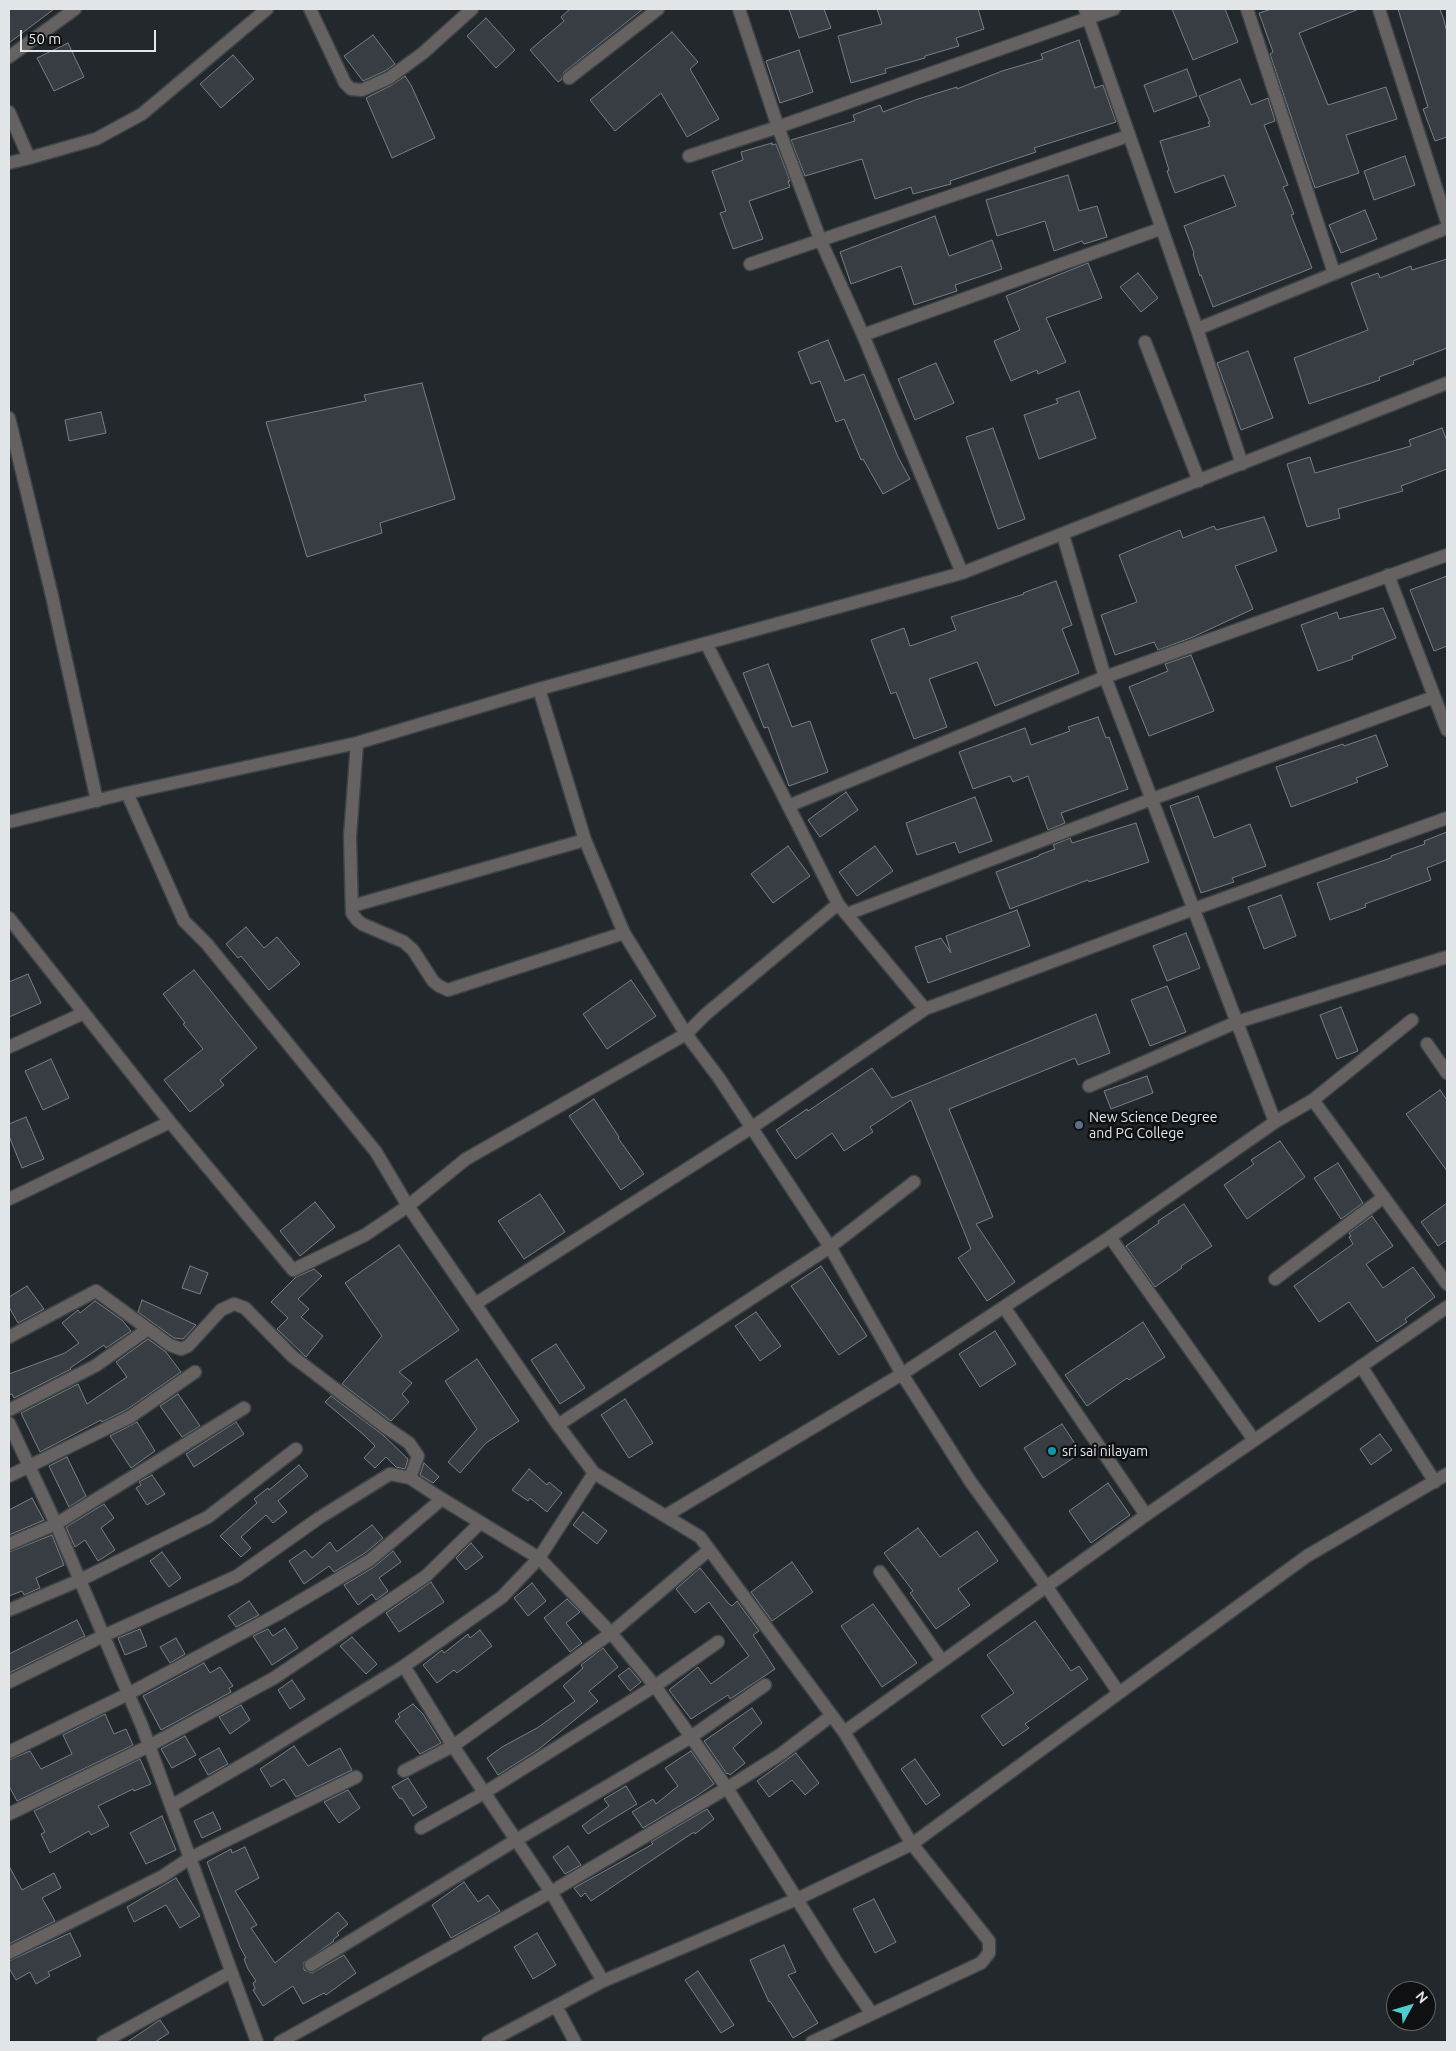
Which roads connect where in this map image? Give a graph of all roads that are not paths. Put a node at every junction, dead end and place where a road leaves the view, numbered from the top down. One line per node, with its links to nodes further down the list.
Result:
1 (75, 9): 11 (street)
2 (267, 9): 17 (street)
3 (310, 9): 4 (street)
4 (472, 9)
5 (658, 9): 12 (street)
6 (739, 9): 14 (street)
7 (1114, 9): 10 (street)
8 (1247, 9): 24 (street)
9 (1379, 9): 19 (street)
10 (1086, 14): 14 (street); 15 (street)
11 (9, 57)
12 (569, 78)
13 (9, 112): 17 (street)
14 (778, 128): 16 (street); 22 (street)
15 (1128, 136): 21 (street); 22 (street)
16 (689, 156)
17 (29, 158): 18 (street)
18 (9, 163)
19 (1447, 222)
20 (1447, 228): 24 (street)
21 (1160, 229): 25 (street); 26 (street)
22 (820, 239): 23 (street); 26 (street)
23 (750, 264)
24 (1334, 273): 25 (street)
25 (1197, 328): 30 (street)
26 (863, 335): 34 (street)
27 (1145, 342): 31 (street)
28 (1447, 383): 30 (street)
29 (9, 418): 44 (street)
30 (1242, 464): 31 (street)
31 (1199, 481): 32 (street)
32 (1063, 534): 34 (street); 37 (street)
33 (1447, 555): 35 (street)
34 (962, 572): 36 (street)
35 (1388, 575): 37 (street); 39 (street)
36 (706, 643): 38 (street); 45 (street)
37 (1105, 677): 43 (street); 45 (street)
38 (539, 689): 41 (street); 48 (street)
39 (1434, 697): 40 (street); 43 (street)
40 (1447, 730)
41 (357, 743): 42 (street); 50 (street)
42 (127, 793): 44 (street); 72 (street)
43 (1152, 799): 51 (street); 52 (street)
44 (96, 801): 47 (street)
45 (788, 806): 49 (street)
46 (1447, 818): 51 (street)
47 (9, 822)
48 (585, 840): 50 (street); 54 (street)
49 (838, 904): 52 (street); 60 (street)
50 (352, 906): 54 (street)
51 (1194, 909): 56 (street); 59 (street)
52 (847, 914): 56 (street)
53 (9, 918): 57 (street)
54 (624, 933): 60 (street)
55 (1447, 958): 59 (street)
56 (925, 1009): 68 (street)
57 (84, 1013): 62 (street); 66 (street)
58 (1412, 1020): 65 (street)
59 (1237, 1022): 64 (street); 67 (street)
60 (686, 1034): 68 (street); 72 (street)
61 (1427, 1044): 63 (street)
62 (9, 1047)
63 (1447, 1073)
64 (1089, 1086)
65 (1313, 1100): 67 (street); 70 (street)
66 (170, 1122): 71 (street); 72 (street)
67 (1275, 1122): 73 (street)
68 (751, 1128): 74 (street); 77 (street)
69 (914, 1182): 74 (street)
70 (1384, 1197): 75 (street); 76 (street)
71 (9, 1199)
72 (408, 1206): 77 (street)
73 (1110, 1237): 78 (street); 89 (street)
74 (830, 1247): 84 (street); 88 (street)
75 (1275, 1279)
76 (1447, 1284)
77 (475, 1304): 88 (street)
78 (1004, 1307): 84 (street); 99 (street)
79 (1447, 1307): 82 (street)
80 (148, 1329): 81 (street); 86 (street); 95 (street)
81 (9, 1337)
82 (1361, 1366): 89 (street); 96 (street)
83 (195, 1372): 91 (street)
84 (902, 1374): 98 (street); 107 (street)
85 (244, 1408): 101 (street)
86 (9, 1410)
87 (9, 1422): 91 (street)
88 (558, 1425): 92 (street)
89 (1254, 1440): 99 (street)
90 (296, 1449): 106 (street)
91 (30, 1467): 94 (street); 101 (street)
92 (594, 1474): 98 (street); 104 (street)
93 (1447, 1474): 96 (street)
94 (9, 1476)
95 (410, 1478): 97 (street); 110 (street)
96 (1435, 1482): 117 (street)
97 (442, 1499): 100 (street); 118 (street)
98 (665, 1516): 103 (street)
99 (1146, 1516): 107 (street)
100 (480, 1523): 104 (street); 122 (street)
101 (56, 1524): 102 (street); 106 (street)
102 (9, 1544)
103 (709, 1550): 109 (street); 119 (street)
104 (539, 1558): 109 (street); 113 (street)
105 (880, 1572): 112 (street)
106 (80, 1580): 108 (street); 110 (street)
107 (1046, 1586): 112 (street); 117 (street)
108 (9, 1610)
109 (611, 1633): 116 (street); 123 (street)
110 (103, 1636): 114 (street); 118 (street)
111 (718, 1642): 116 (street)
112 (942, 1661): 120 (street)
113 (404, 1666): 123 (street); 129 (street)
114 (9, 1682)
115 (765, 1685): 121 (street)
116 (655, 1686): 121 (street); 128 (street)
117 (1118, 1693): 133 (street)
118 (128, 1694): 122 (street); 124 (street)
119 (831, 1716): 120 (street); 127 (street)
120 (844, 1732): 133 (street)
121 (692, 1737): 127 (street); 132 (street)
122 (149, 1746): 129 (street); 130 (street)
123 (453, 1746): 125 (street); 128 (street)
124 (9, 1752)
125 (404, 1771)
126 (356, 1777): 134 (street)
127 (727, 1788): 135 (street); 136 (street)
128 (484, 1793): 131 (street); 132 (street)
129 (171, 1806): 134 (street)
130 (9, 1814)
131 (421, 1828)
132 (516, 1840): 135 (street); 138 (street)
133 (912, 1844): 136 (street); 142 (street)
134 (190, 1858): 137 (street); 139 (street)
135 (552, 1892): 140 (street); 145 (street)
136 (797, 1899): 140 (street); 142 (street)
137 (9, 1953)
138 (311, 1964)
139 (231, 1972): 143 (street); 144 (street)
140 (603, 1981): 141 (street)
141 (556, 2006): 146 (street); 147 (street)
142 (872, 2014): 148 (street)
143 (103, 2042)
144 (257, 2042)
145 (280, 2042)
146 (488, 2042)
147 (575, 2042)
148 (812, 2042)

